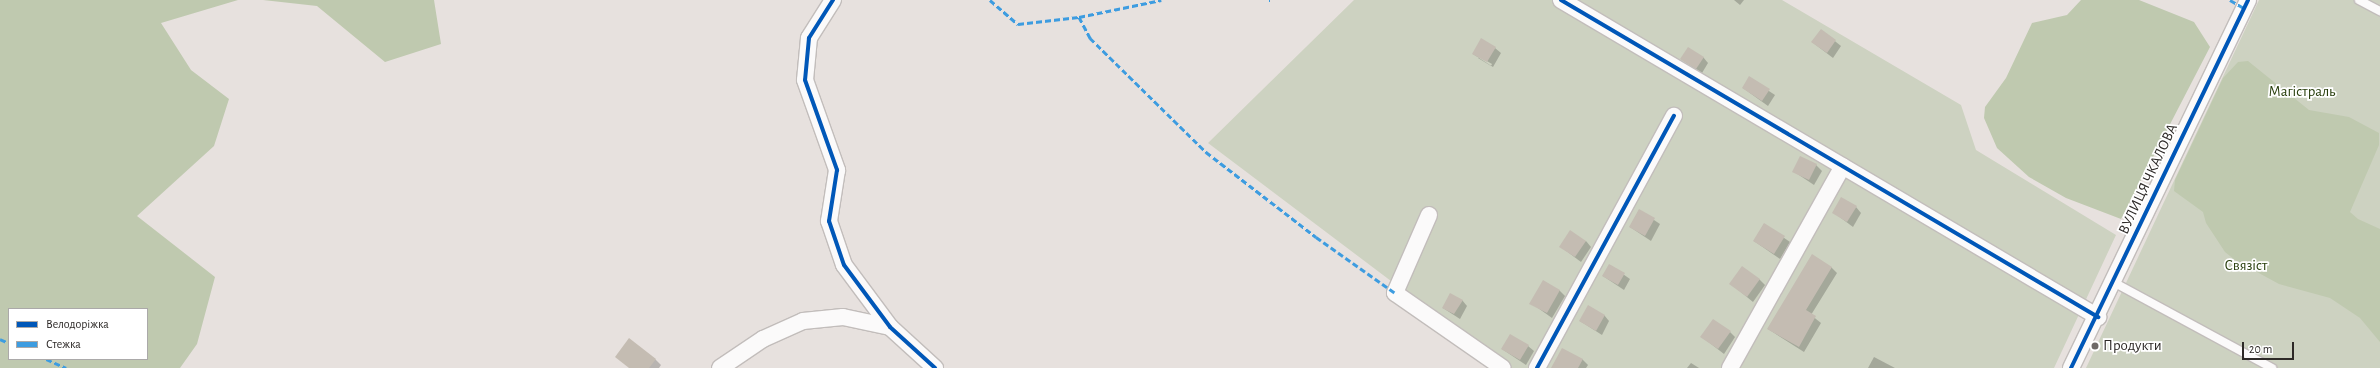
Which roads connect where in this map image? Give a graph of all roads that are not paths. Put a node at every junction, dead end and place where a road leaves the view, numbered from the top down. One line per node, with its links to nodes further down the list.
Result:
1 (833, 0): 11 (street)
2 (1561, 0): 7 (street)
3 (2248, 0): 9 (street, ВУЛИЦЯ ЧКАЛОВА)
4 (2359, 0): 5 (lane)
5 (2380, 11)
6 (1674, 116): 15 (street)
7 (1843, 166): 10 (street); 16 (street)
8 (1429, 215): 14 (street)
9 (2113, 282): 10 (street, ВУЛИЦЯ ЧКАЛОВА); 18 (lane)
10 (2098, 317): 17 (street, ВУЛИЦЯ ЧКАЛОВА)
11 (890, 327): 12 (street); 13 (street)
12 (720, 368)
13 (935, 368)
14 (1503, 368)
15 (1537, 368)
16 (1730, 368)
17 (2071, 368)
18 (2272, 368)

